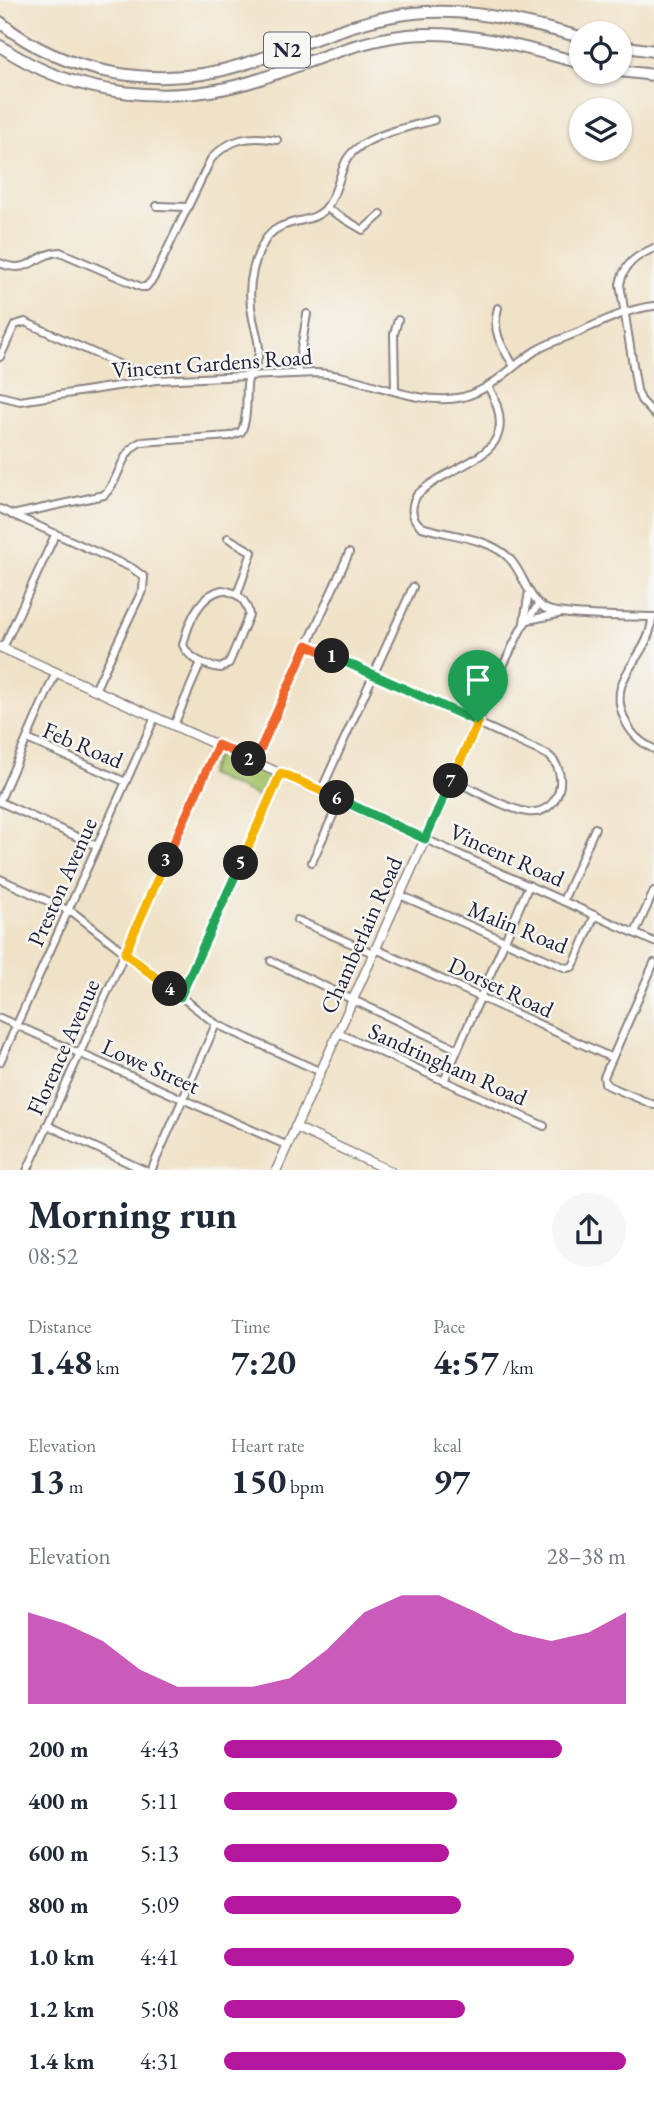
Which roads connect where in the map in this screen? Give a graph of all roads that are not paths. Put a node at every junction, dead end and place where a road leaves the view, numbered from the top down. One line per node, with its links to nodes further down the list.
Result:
1 (0, 15): 6 (highway)
2 (0, 22): 6 (highway, N2)
3 (569, 34): 6 (highway, N2)
4 (0, 46): 8 (highway, N2)
5 (632, 48): 7 (highway)
6 (44, 51)
7 (654, 51)
8 (569, 60)
9 (632, 72): 10 (highway)
10 (654, 75)
11 (433, 120): 15 (street)
12 (277, 140): 14 (street)
13 (157, 206): 14 (street)
14 (188, 207): 18 (street)
15 (327, 208): 16 (street); 28 (street)
16 (381, 214)
17 (654, 248): 21 (street)
18 (0, 263)
19 (654, 306): 21 (street, Vincent Gardens Road)
20 (498, 308): 25 (street)
21 (623, 312): 25 (street, Vincent Gardens Road); 34 (street)
22 (307, 314): 27 (street)
23 (398, 320): 32 (street)
24 (0, 357): 26 (street)
25 (514, 366): 31 (street, Vincent Gardens Road)
26 (129, 368): 29 (street); 30 (street)
27 (297, 373): 28 (street, Vincent Gardens Road); 32 (street, Vincent Gardens Road)
28 (247, 376): 29 (street, Vincent Gardens Road); 36 (street)
29 (156, 380): 30 (street, Vincent Gardens Road)
30 (125, 385): 33 (street, Vincent Gardens Road)
31 (488, 386): 32 (street, Vincent Gardens Road); 43 (street)
32 (396, 390)
33 (0, 396)
34 (654, 414)
35 (0, 509): 37 (street)
36 (39, 509): 37 (street); 38 (street)
37 (12, 515): 38 (street)
38 (33, 524): 39 (street)
39 (55, 535): 50 (street); 54 (street)
40 (228, 538): 44 (street)
41 (349, 553): 49 (street)
42 (413, 587): 53 (street)
43 (529, 591): 45 (street); 48 (street)
44 (237, 595): 51 (street); 51 (street)
45 (539, 604): 46 (street); 48 (street, Chamberlain Road)
46 (564, 612): 47 (street); 48 (street)
47 (653, 617): 60 (street)
48 (526, 622): 56 (street, Chamberlain Road)
49 (307, 645): 53 (street); 61 (street)
50 (1, 648): 52 (street, Vincent Road)
51 (201, 662): 57 (street)
52 (56, 672): 54 (street, Vincent Road); 58 (street)
53 (373, 674): 56 (street); 65 (street)
54 (95, 690): 55 (street, Vincent Road)
55 (155, 717): 57 (street, Vincent Road); 64 (street, Preston Avenue)
56 (478, 722): 63 (street, Chamberlain Road); 63 (street)
57 (174, 725): 59 (street, Vincent Road)
58 (27, 739): 64 (street, Feb Road); 67 (street)
59 (218, 745): 61 (street, Vincent Road); 84 (street, Florence Avenue)
60 (654, 749)
61 (255, 761): 62 (street, Vincent Road)
62 (281, 773): 65 (street, Vincent Road); 87 (street)
63 (451, 779): 69 (street, Chamberlain Road)
64 (126, 782): 70 (street, Preston Avenue)
65 (321, 791): 66 (street, Vincent Road)
66 (340, 800): 69 (street, Vincent Road); 71 (street)
67 (0, 801): 70 (street)
68 (595, 828): 76 (street)
69 (425, 839): 73 (street, Vincent Road); 75 (street, Chamberlain Road)
70 (97, 846): 77 (street, Preston Avenue)
71 (312, 862)
72 (0, 879): 77 (street)
73 (529, 885): 76 (street, Vincent Road); 81 (street)
74 (654, 891): 80 (street)
75 (400, 895): 81 (street, Malin Road); 83 (street, Chamberlain Road)
76 (564, 901): 78 (street, Vincent Road)
77 (68, 910): 84 (street); 92 (street, Preston Avenue)
78 (595, 915): 80 (street, Vincent Road); 81 (street, Malin Road)
79 (297, 920): 83 (street, Dorset Road)
80 (635, 933): 82 (street, Vincent Road)
81 (505, 942): 88 (street)
82 (654, 942)
83 (374, 951): 88 (street, Dorset Road); 89 (street, Chamberlain Road)
84 (125, 953): 87 (street); 95 (street, Florence Avenue)
85 (271, 961): 89 (street)
86 (654, 963): 96 (street)
87 (180, 997): 91 (street)
88 (481, 998): 94 (street); 96 (street, Dorset Road)
89 (352, 1000): 93 (street, Chamberlain Road); 94 (street)
90 (0, 1018): 92 (street, Lowe Street)
91 (216, 1024): 98 (street); 100 (street)
92 (16, 1025): 95 (street, Lowe Street); 97 (street, Preston Avenue)
93 (338, 1033): 98 (street, Chamberlain Road); 99 (street, Sandringham Road)
94 (457, 1049): 99 (street)
95 (80, 1053): 100 (street, Lowe Street); 102 (street, Florence Avenue)
96 (612, 1058): 101 (street)
97 (0, 1062)
98 (321, 1072): 104 (street, Chamberlain Road)
99 (444, 1081): 103 (street, Sandringham Road)
100 (182, 1099): 105 (street, Lowe Street); 108 (street)
101 (652, 1104)
102 (47, 1125): 106 (street, Florence Avenue); 107 (street)
103 (544, 1126)
104 (295, 1127): 105 (street, Chamberlain Road); 110 (street)
105 (288, 1146): 109 (street, Chamberlain Road)
106 (27, 1170)
107 (146, 1170)
108 (148, 1170)
109 (276, 1170)
110 (388, 1170)

